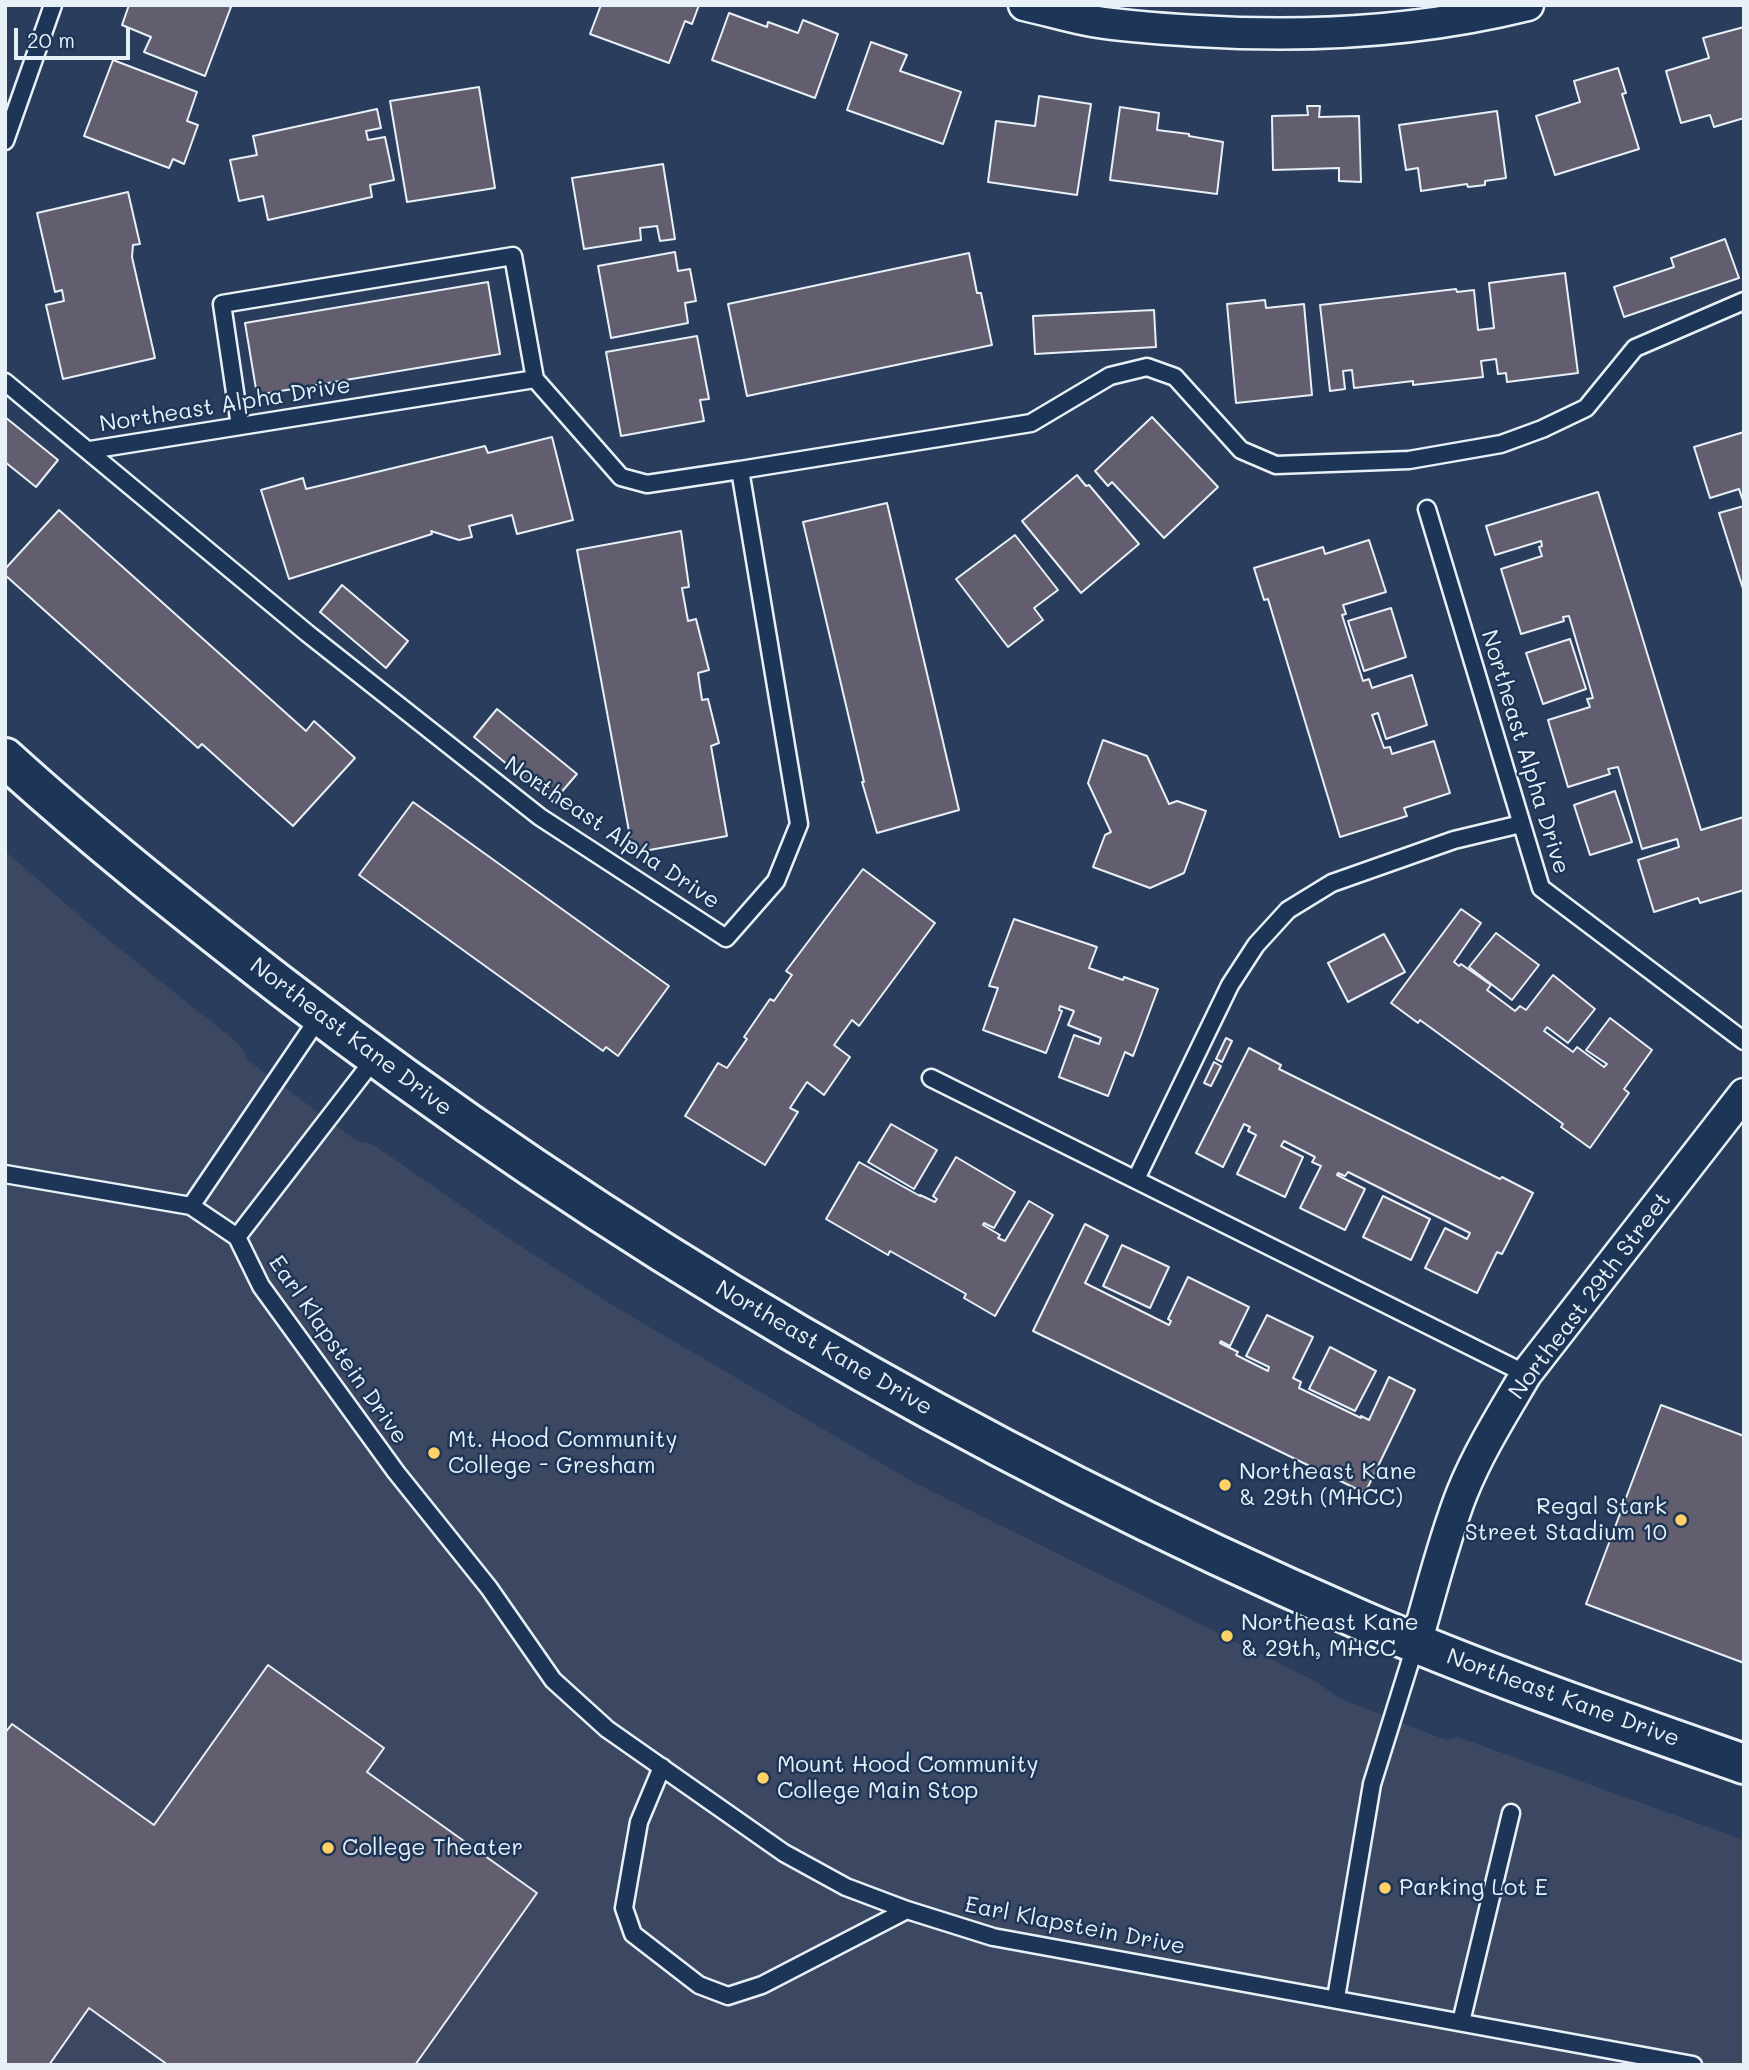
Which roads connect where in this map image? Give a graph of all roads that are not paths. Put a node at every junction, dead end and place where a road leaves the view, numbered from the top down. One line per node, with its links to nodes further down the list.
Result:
1 (53, 5): 4 (lane)
2 (1024, 5): 3 (street)
3 (1528, 5)
4 (5, 141)
5 (1744, 301): 10 (lane)
6 (535, 379): 8 (lane, Northeast Alpha Drive); 8 (lane); 10 (lane)
7 (5, 382): 9 (lane, Northeast Alpha Drive)
8 (240, 426): 9 (lane, Northeast Alpha Drive)
9 (90, 450): 10 (lane, Northeast Alpha Drive)
10 (740, 470)
11 (1427, 509): 13 (lane, Northeast Alpha Drive)
12 (5, 758): 14 (main road, Northeast Kane Drive)
13 (1521, 824): 15 (lane, Northeast Alpha Drive); 20 (lane)
14 (320, 1016): 16 (main road, Northeast Kane Drive); 21 (lane)
15 (1744, 1041)
16 (375, 1058): 22 (lane); 24 (main road, Northeast Kane Drive)
17 (931, 1078): 20 (lane)
18 (1744, 1094): 23 (street, Northeast 29th Street)
19 (5, 1174): 21 (lane, Earl Klapstein Drive)
20 (1136, 1179): 23 (lane)
21 (191, 1206): 22 (lane, Earl Klapstein Drive)
22 (237, 1237): 26 (lane, Earl Klapstein Drive)
23 (1526, 1374): 24 (street, Northeast 29th Street)
24 (1416, 1643): 25 (main road, Northeast Kane Drive); 29 (lane, Northeast 29th Street)
25 (1744, 1764)
26 (662, 1768): 28 (lane, Earl Klapstein Drive); 28 (lane)
27 (1511, 1813): 30 (lane)
28 (907, 1910): 29 (lane, Earl Klapstein Drive)
29 (1336, 1998): 30 (lane, Earl Klapstein Drive)
30 (1461, 2022): 31 (lane, Earl Klapstein Drive)
31 (1693, 2065)

